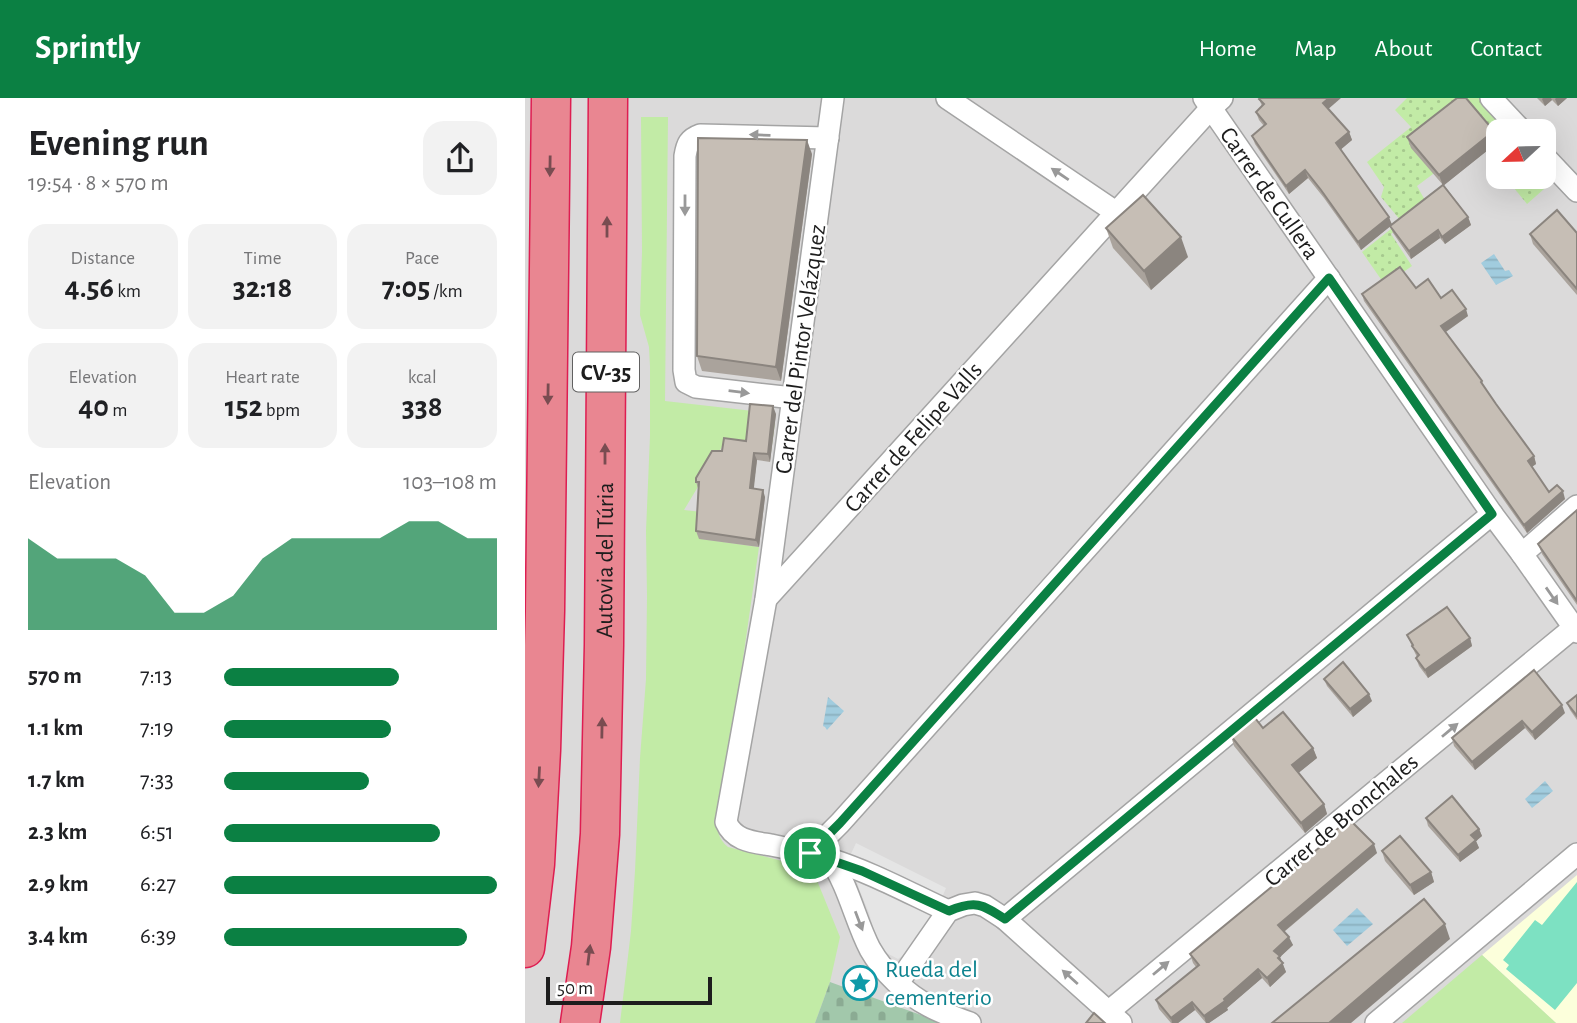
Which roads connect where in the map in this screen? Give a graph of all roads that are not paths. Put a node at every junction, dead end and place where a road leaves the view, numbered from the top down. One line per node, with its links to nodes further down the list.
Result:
1 (551, 98): 23 (highway, CV-35, one-way to 23)
2 (608, 98): 26 (highway, Autovia del Túria / CV-35, one-way to 2)
3 (833, 98): 8 (street, Carrer del Pintor Velázquez)
4 (947, 98): 11 (street, one-way to 4)
5 (1491, 98): 7 (street)
6 (1213, 101): 11 (street, Carrer de Felipe Valls); 12 (street, Carrer de Cullera)
7 (1511, 119)
8 (828, 138): 13 (street, Carrer del Pintor Velázquez); 13 (street, one-way to 13)
9 (1556, 169): 10 (street)
10 (1577, 191)
11 (1117, 213): 17 (street, Carrer de Felipe Valls)
12 (1329, 278): 15 (street, Carrer de Cullera); 20 (street)
13 (793, 398): 17 (street, Carrer del Pintor Velázquez)
14 (1577, 506): 16 (street)
15 (1492, 514): 16 (street, Carrer de Cullera); 22 (street)
16 (1523, 554): 18 (street, Carrer de Cullera, one-way to 18)
17 (766, 599): 20 (street)
18 (1576, 628): 25 (street, Carrer de Bronchales, one-way to 18)
19 (1577, 854): 28 (street)
20 (820, 856): 21 (street); 24 (street, one-way to 24)
21 (949, 911): 22 (street); 24 (street)
22 (1005, 919): 25 (street, one-way to 22)
23 (525, 948)
24 (898, 983): 27 (street)
25 (1114, 1017)
26 (580, 1023)
27 (970, 1023)
28 (1376, 1023)

